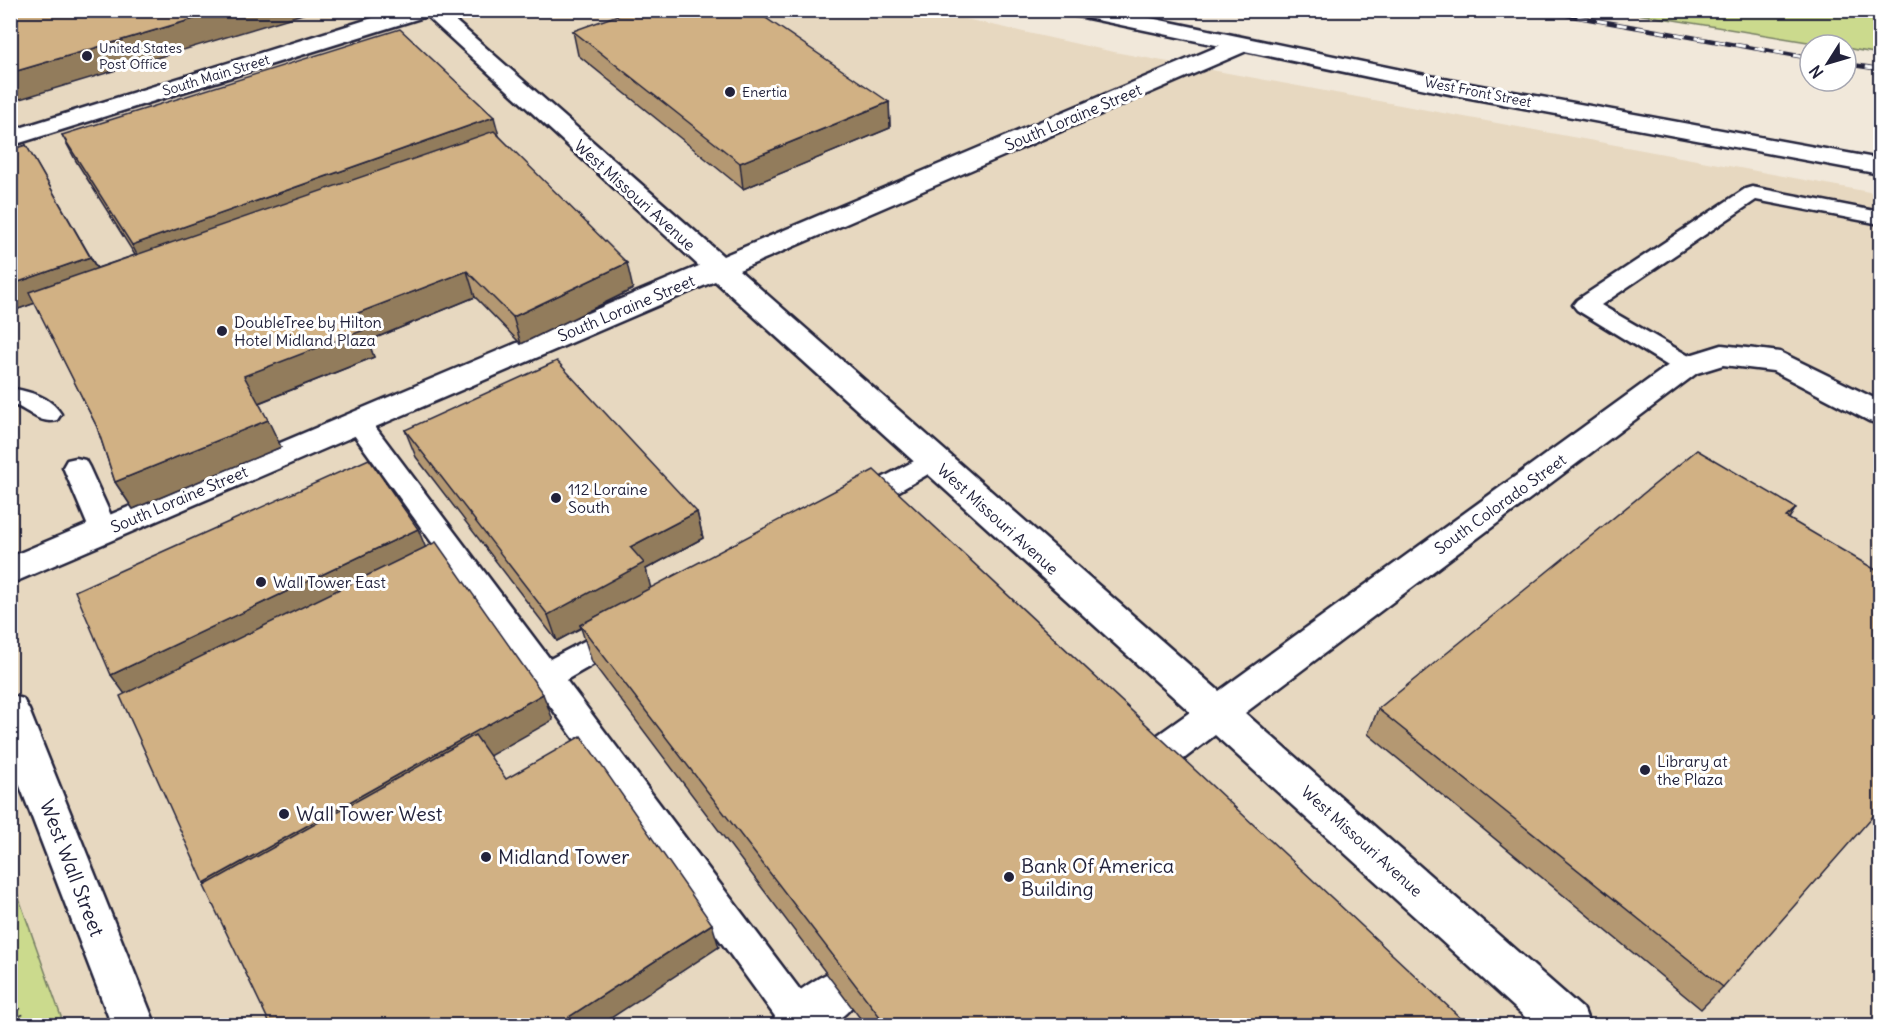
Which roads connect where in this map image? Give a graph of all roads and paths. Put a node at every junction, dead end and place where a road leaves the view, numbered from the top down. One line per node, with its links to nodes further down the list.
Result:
1 (423, 10): 5 (street, South Main Street)
2 (430, 10): 8 (street, West Missouri Avenue)
3 (1078, 10): 4 (street, West Front Street)
4 (1241, 45): 6 (street, West Front Street); 8 (street, South Loraine Street)
5 (10, 139)
6 (1881, 167)
7 (1881, 218): 9 (lane)
8 (718, 269): 13 (street, South Loraine Street); 14 (street, West Missouri Avenue)
9 (1687, 366): 12 (street, South Colorado Street); 22 (street, South Colorado Street)
10 (10, 396): 11 (lane)
11 (48, 414)
12 (1881, 414)
13 (358, 422): 17 (street, South Loraine Street); 20 (lane)
14 (933, 460): 16 (lane); 22 (street, West Missouri Avenue)
15 (76, 467): 17 (lane)
16 (839, 513)
17 (104, 531): 18 (street, South Loraine Street)
18 (10, 571)
19 (640, 624): 20 (lane)
20 (546, 676): 26 (lane)
21 (10, 710): 28 (street, West Wall Street)
22 (1217, 713): 23 (street, South Colorado Street); 29 (street, West Missouri Avenue)
23 (1146, 765)
24 (10, 984): 27 (path)
25 (840, 989): 26 (street)
26 (796, 1023)
27 (25, 1026)
28 (134, 1026)
29 (1568, 1026)

